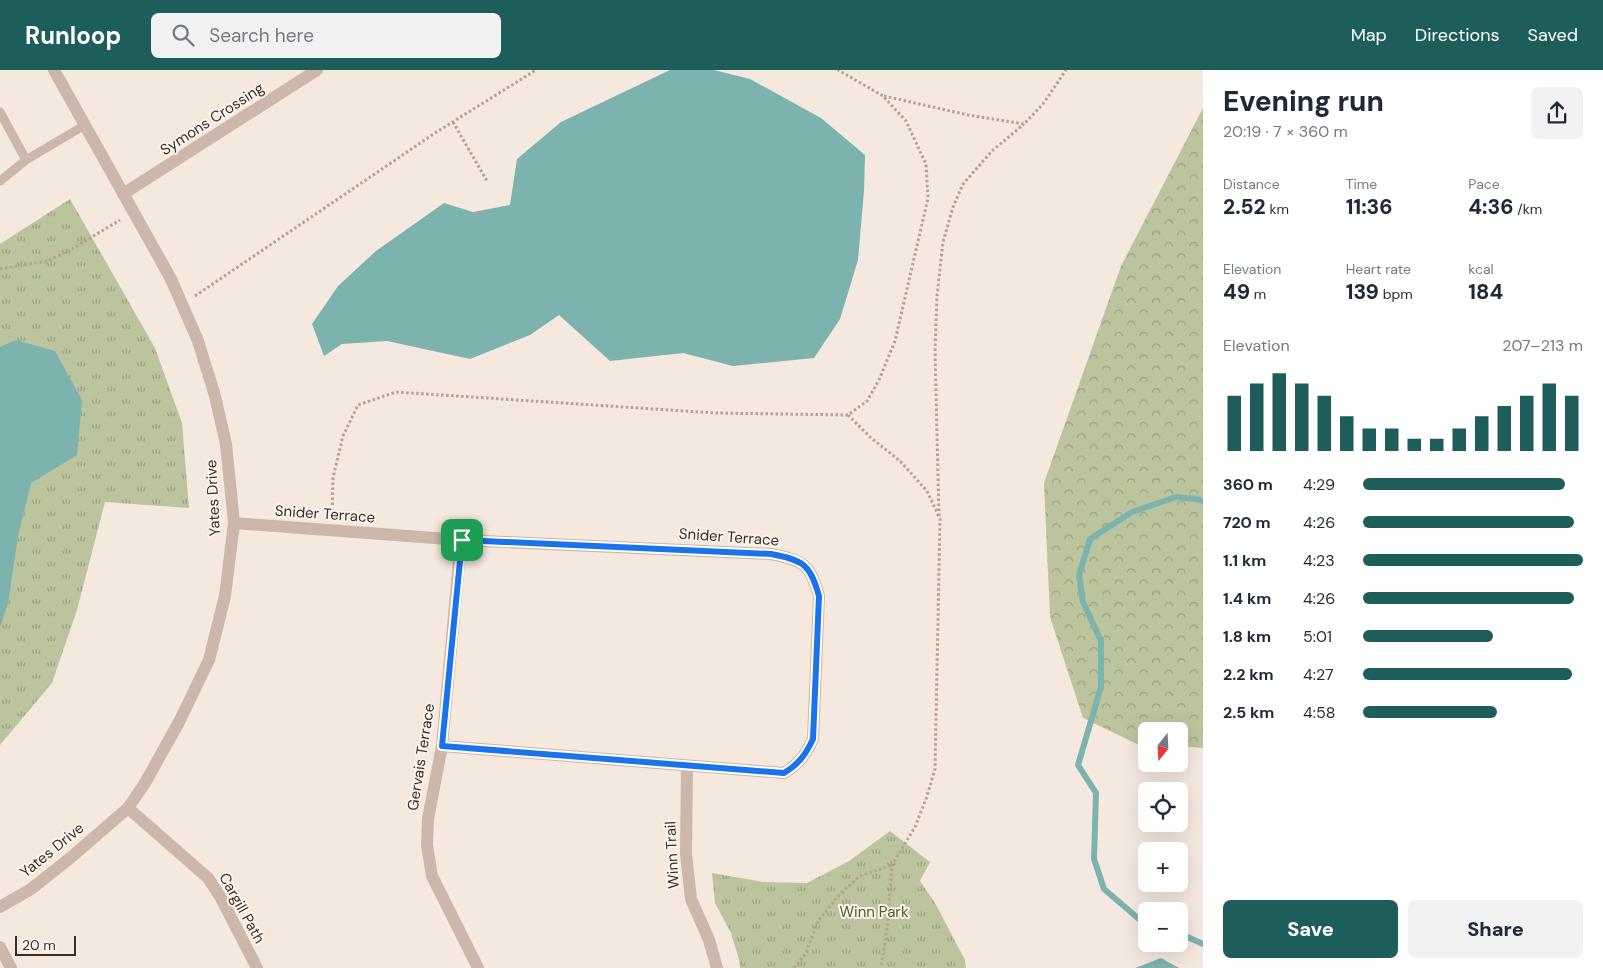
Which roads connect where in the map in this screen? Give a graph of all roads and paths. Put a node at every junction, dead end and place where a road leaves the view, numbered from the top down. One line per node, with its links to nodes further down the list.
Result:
1 (54, 70): 10 (street, Yates Drive)
2 (317, 70): 14 (street, Symons Crossing)
3 (536, 70): 8 (path)
4 (838, 70): 6 (path)
5 (1066, 70): 9 (path)
6 (883, 96): 9 (path); 18 (path)
7 (0, 112): 11 (lane)
8 (453, 122): 13 (path); 17 (path)
9 (1024, 124): 19 (path)
10 (84, 125): 11 (lane); 14 (street, Yates Drive)
11 (26, 160): 12 (lane)
12 (0, 181)
13 (487, 181)
14 (123, 194): 15 (street, Yates Drive)
15 (134, 212): 16 (path); 17 (street, Yates Drive)
16 (0, 269)
17 (182, 304): 20 (street, Yates Drive)
18 (848, 416): 19 (path); 21 (path)
19 (940, 519): 26 (path)
20 (234, 523): 21 (street, Snider Terrace); 25 (street, Yates Drive)
21 (331, 531): 22 (street, Snider Terrace)
22 (462, 540): 23 (street, Gervais Terrace); 24 (street, Snider Terrace)
23 (442, 746): 24 (street, Snider Terrace); 31 (street, Gervais Terrace)
24 (687, 766): 32 (street, Winn Trail)
25 (128, 808): 27 (street, Yates Drive); 30 (street, Cargill Path)
26 (892, 865): 33 (path); 34 (path)
27 (0, 907)
28 (0, 947): 29 (street)
29 (11, 968)
30 (257, 968)
31 (478, 968)
32 (717, 968)
33 (794, 968)
34 (880, 968)

